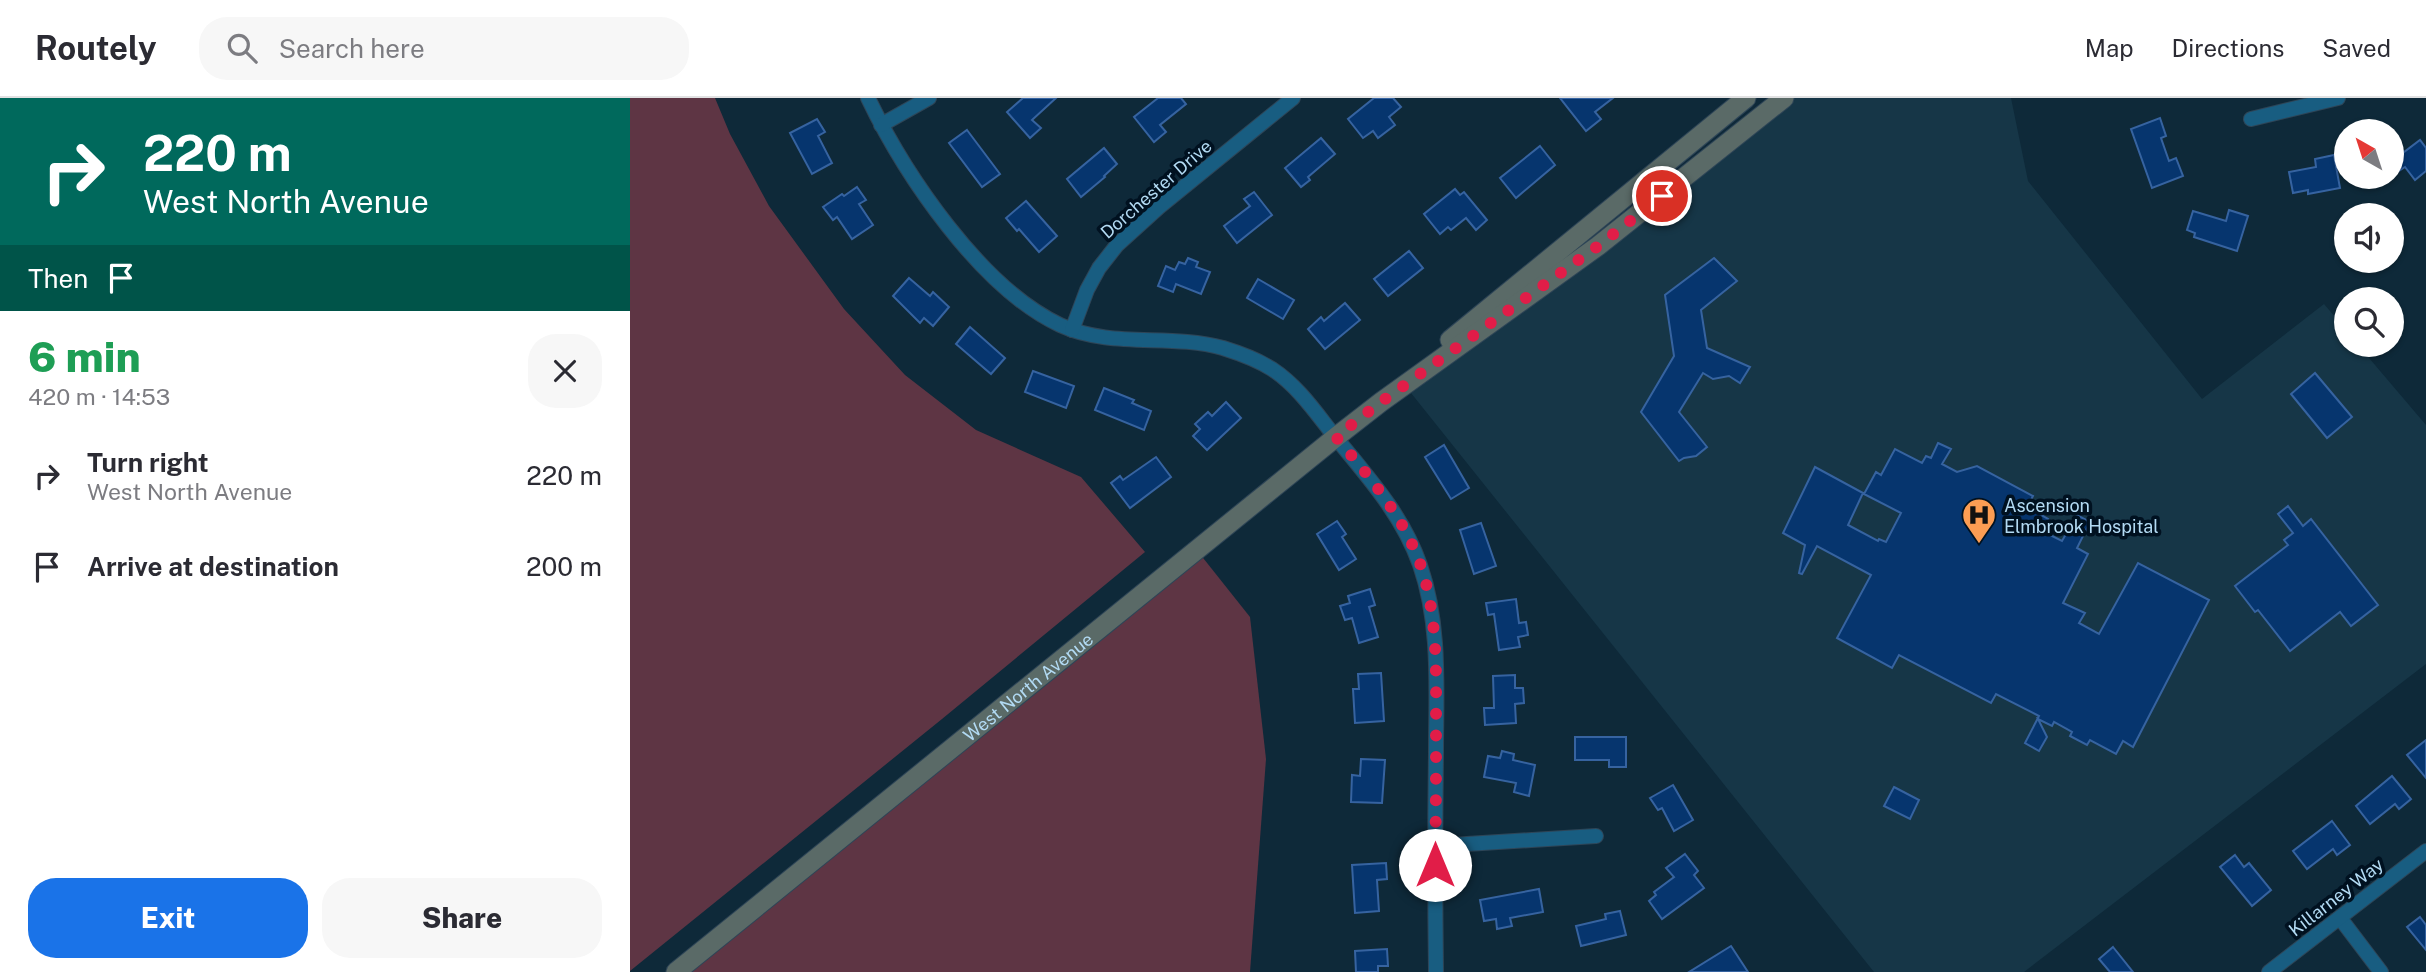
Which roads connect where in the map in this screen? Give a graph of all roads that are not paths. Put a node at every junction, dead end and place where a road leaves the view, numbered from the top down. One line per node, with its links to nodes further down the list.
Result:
1 (868, 98): 8 (street)
2 (929, 98): 8 (street)
3 (1293, 98): 9 (street, Dorchester Drive)
4 (1746, 98): 10 (main road, West North Avenue)
5 (2338, 98): 7 (street)
6 (1777, 100): 10 (main road, West North Avenue)
7 (2250, 119)
8 (881, 125): 9 (street)
9 (1072, 330): 11 (street)
10 (1381, 402): 11 (main road, West North Avenue)
11 (1336, 437): 13 (street); 16 (main road, West North Avenue)
12 (1596, 836): 13 (street)
13 (1436, 846): 17 (street)
14 (2426, 851): 15 (street, Killarney Way)
15 (2340, 918): 18 (street, Killarney Way); 19 (street)
16 (676, 972)
17 (1436, 972)
18 (2269, 972)
19 (2381, 972)

